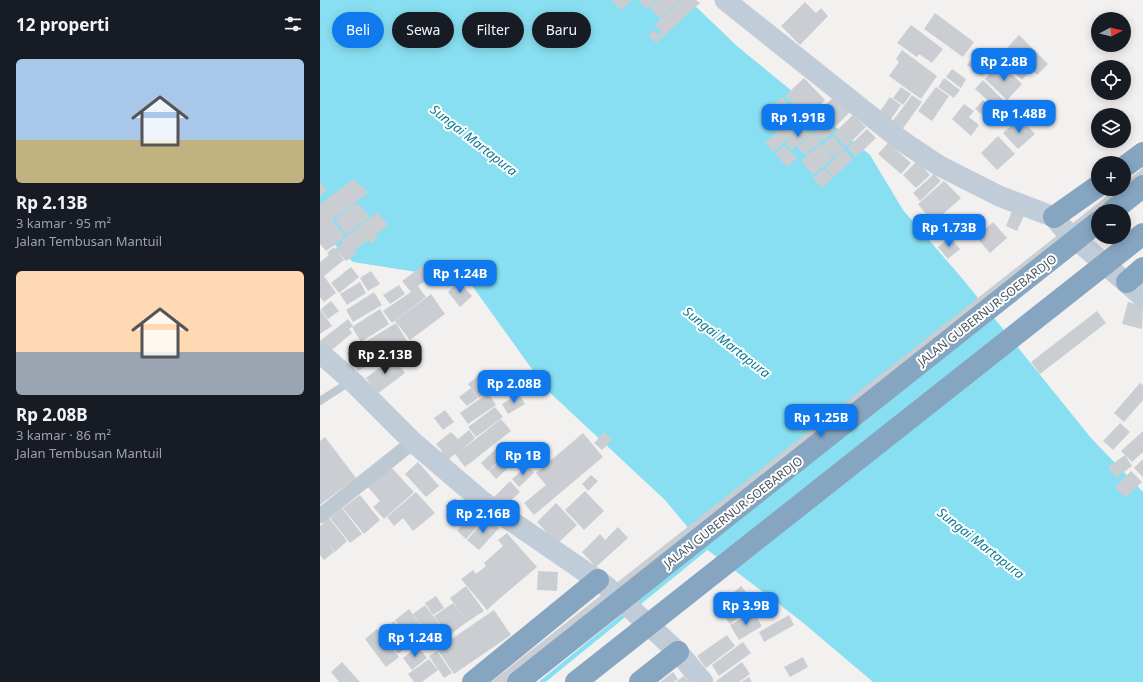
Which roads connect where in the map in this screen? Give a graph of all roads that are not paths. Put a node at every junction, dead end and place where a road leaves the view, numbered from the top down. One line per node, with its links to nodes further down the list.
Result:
1 (725, 0): 7 (street)
2 (1143, 153): 3 (highway)
3 (1131, 162)
4 (1143, 186): 6 (highway)
5 (1091, 193): 7 (highway)
6 (1121, 204)
7 (1059, 223): 11 (street)
8 (1091, 228): 21 (highway, JALAN GUBERNUR SOEBARDJO)
9 (1143, 234): 22 (highway)
10 (1143, 268): 11 (highway)
11 (1126, 282): 12 (street)
12 (1143, 297)
13 (320, 353): 14 (street)
14 (351, 380): 15 (lane); 16 (street)
15 (320, 401)
16 (412, 442): 17 (street); 18 (street)
17 (320, 516)
18 (598, 580): 19 (street); 20 (highway)
19 (678, 652): 23 (highway); 24 (street)
20 (473, 682)
21 (518, 682)
22 (576, 682)
23 (640, 682)
24 (703, 682)

